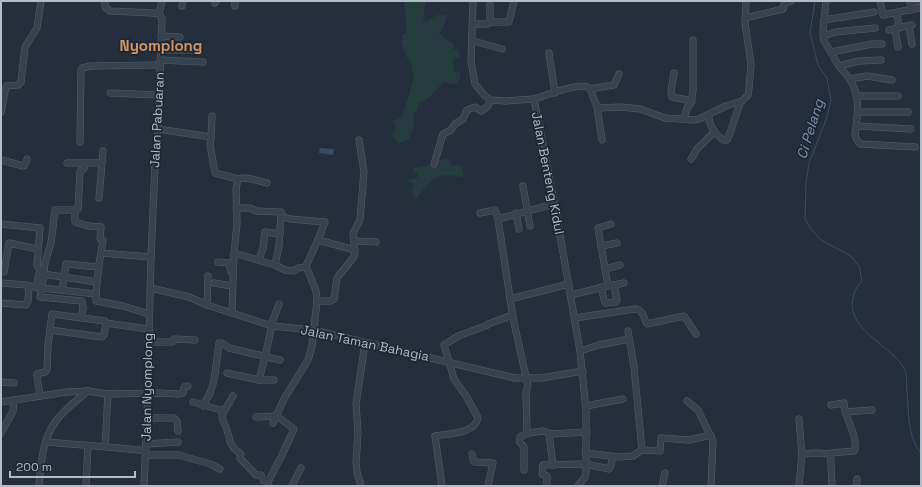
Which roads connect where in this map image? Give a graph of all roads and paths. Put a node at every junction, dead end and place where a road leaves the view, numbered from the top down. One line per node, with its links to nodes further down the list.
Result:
1 (41, 1): 56 (street)
2 (105, 1): 17 (street)
3 (162, 1): 17 (street, Jalan Pabuaran)
4 (473, 1): 21 (street)
5 (514, 1): 20 (street)
6 (746, 1): 18 (street)
7 (791, 1): 18 (street)
8 (826, 1): 19 (street)
9 (880, 1): 16 (street)
10 (919, 1): 11 (street)
11 (910, 2): 14 (street)
12 (490, 5): 20 (street)
13 (919, 8): 14 (street)
14 (912, 10): 16 (street)
15 (874, 12): 19 (street)
16 (897, 13): 23 (street)
17 (159, 14): 24 (street, Jalan Pabuaran)
18 (745, 18): 54 (street)
19 (824, 20): 25 (street)
20 (490, 22): 21 (street)
21 (473, 24): 28 (street)
22 (875, 28): 25 (street)
23 (894, 29): 30 (street); 31 (street)
24 (161, 36): 26 (street); 33 (street, Jalan Pabuaran)
25 (823, 36): 35 (street)
26 (180, 37)
27 (693, 40): 53 (street)
28 (473, 41): 32 (street); 52 (street)
29 (882, 44): 35 (street)
30 (912, 44)
31 (898, 47)
32 (502, 49)
33 (161, 50): 34 (street); 39 (street, Jalan Pabuaran)
34 (194, 50)
35 (831, 52): 40 (street)
36 (549, 53): 47 (street)
37 (881, 60): 40 (street)
38 (203, 62): 39 (street)
39 (160, 63): 48 (street, Jalan Pabuaran); 69 (street)
40 (839, 66): 43 (street)
41 (620, 74): 45 (street)
42 (674, 74): 53 (street)
43 (850, 79): 44 (street); 49 (street)
44 (892, 80)
45 (590, 89): 47 (street); 55 (street)
46 (110, 93): 48 (street)
47 (555, 93): 51 (street)
48 (159, 95): 64 (street, Jalan Pabuaran)
49 (856, 96): 50 (street); 57 (street)
50 (898, 96)
51 (534, 99): 52 (street, Jalan Benteng Kidul); 83 (street, Jalan Benteng Kidul)
52 (492, 100): 78 (street)
53 (692, 101): 61 (street)
54 (740, 103): 59 (street); 65 (street)
55 (597, 107): 61 (street); 68 (street)
56 (1, 112)
57 (858, 112): 58 (street); 62 (street)
58 (908, 112)
59 (708, 115): 61 (street); 65 (street)
60 (212, 116): 66 (street)
61 (684, 119)
62 (857, 126): 63 (street); 70 (street)
63 (911, 129)
64 (158, 130): 66 (street); 105 (street, Jalan Pabuaran)
65 (715, 132): 74 (street)
66 (211, 137): 79 (street)
67 (359, 140): 97 (street)
68 (602, 140)
69 (80, 142)
70 (915, 147)
71 (103, 151): 77 (street)
72 (27, 159): 73 (street)
73 (1, 160)
74 (691, 160)
75 (67, 163): 76 (street)
76 (85, 163): 77 (street); 85 (street)
77 (102, 163): 82 (street)
78 (434, 164)
79 (238, 179): 80 (street); 84 (street)
80 (267, 183)
81 (523, 186): 86 (street)
82 (99, 198)
83 (554, 204): 86 (street); 121 (street, Jalan Benteng Kidul)
84 (236, 208): 89 (street); 104 (street)
85 (75, 210): 103 (street); 114 (street)
86 (527, 210): 88 (street); 93 (street)
87 (480, 213): 90 (street)
88 (516, 214): 90 (street); 94 (street)
89 (281, 216): 95 (street); 96 (street)
90 (498, 219): 131 (street)
91 (1, 224): 101 (street)
92 (611, 224): 100 (street)
93 (530, 226)
94 (519, 229)
95 (280, 234): 106 (street); 108 (street)
96 (318, 240): 102 (street); 111 (street)
97 (354, 241): 98 (street); 102 (street)
98 (376, 242)
99 (617, 243): 100 (street)
100 (602, 246): 112 (street)
101 (38, 250): 113 (street); 125 (street)
102 (355, 250): 134 (street)
103 (101, 253): 105 (street); 110 (street)
104 (234, 253): 106 (street); 138 (street)
105 (151, 256): 126 (street, Jalan Pabuaran)
106 (259, 260): 108 (street)
107 (218, 262): 123 (street)
108 (276, 265): 111 (street)
109 (620, 265): 112 (street)
110 (98, 267): 116 (street); 118 (street)
111 (306, 267): 134 (street)
112 (605, 269): 124 (street)
113 (1, 271)
114 (43, 274): 116 (street); 125 (street)
115 (208, 276): 137 (street)
116 (64, 278): 118 (street); 128 (street)
117 (1, 282): 122 (street)
118 (97, 282): 129 (street)
119 (214, 283): 123 (street)
120 (624, 283): 124 (street)
121 (569, 284): 130 (street, Jalan Benteng Kidul); 131 (street)
122 (29, 286): 125 (street); 135 (street)
123 (232, 286): 138 (street)
124 (611, 286): 127 (street); 127 (street)
125 (39, 288): 128 (street); 132 (street)
126 (151, 288): 137 (street, Jalan Taman Bahagia); 139 (street, Jalan Nyomplong)
127 (601, 288): 130 (street)
128 (62, 290): 129 (street)
129 (96, 294): 133 (street)
130 (571, 295): 142 (street, Jalan Benteng Kidul)
131 (510, 299): 140 (street)
132 (82, 301): 133 (street); 141 (street)
133 (96, 301): 139 (street)
134 (317, 301): 147 (street)
135 (1, 303)
136 (279, 304): 144 (street)
137 (207, 305): 138 (street, Jalan Taman Bahagia)
138 (232, 313): 144 (street, Jalan Taman Bahagia)
139 (149, 314): 145 (street, Jalan Nyomplong)
140 (513, 315): 157 (street); 160 (street)
141 (80, 318): 143 (street); 146 (street)
142 (575, 318): 149 (street); 154 (street, Jalan Benteng Kidul)
143 (106, 323): 145 (street); 146 (street)
144 (272, 326): 147 (street, Jalan Taman Bahagia); 155 (street)
145 (148, 329): 152 (street, Jalan Nyomplong)
146 (50, 330): 169 (street)
147 (313, 330): 153 (street, Jalan Taman Bahagia); 182 (street)
148 (628, 331): 150 (street)
149 (696, 334)
150 (629, 339): 154 (street); 198 (street)
151 (195, 340): 152 (street)
152 (148, 342): 167 (street, Jalan Nyomplong)
153 (365, 343): 157 (street, Jalan Taman Bahagia); 217 (street)
154 (580, 351): 158 (street, Jalan Benteng Kidul)
155 (265, 357): 156 (street); 161 (street); 177 (street)
156 (280, 360)
157 (448, 362): 160 (street, Jalan Taman Bahagia); 218 (street)
158 (583, 371): 160 (street, Jalan Taman Bahagia); 178 (street, Jalan Benteng Kidul)
159 (226, 373): 161 (street)
160 (526, 378): 190 (street)
161 (259, 380): 162 (street)
162 (274, 380)
163 (1, 382): 164 (street)
164 (14, 383)
165 (188, 386): 167 (street)
166 (88, 391): 168 (street); 169 (street); 193 (street)
167 (148, 393): 168 (street); 184 (street, Jalan Nyomplong)
168 (108, 394): 197 (street)
169 (40, 396): 172 (street)
170 (233, 396): 180 (street)
171 (622, 399): 178 (street)
172 (14, 400): 174 (street); 189 (street)
173 (687, 401): 192 (street)
174 (1, 402)
175 (194, 402): 177 (street)
176 (831, 405): 181 (street)
177 (203, 406): 180 (street)
178 (586, 406): 188 (street, Jalan Benteng Kidul)
179 (872, 410): 181 (street)
180 (224, 411): 212 (street)
181 (845, 412): 203 (street)
182 (277, 416): 183 (street); 186 (street); 212 (street)
183 (256, 417)
184 (147, 418): 187 (street); 195 (street, Jalan Nyomplong)
185 (799, 419): 202 (street)
186 (273, 423)
187 (178, 431)
188 (586, 432): 191 (street); 200 (street, Jalan Benteng Kidul)
189 (1, 433)
190 (528, 433): 191 (street); 209 (street)
191 (549, 434): 206 (street)
192 (711, 435): 198 (street); 223 (street)
193 (46, 442): 196 (street); 213 (street)
194 (178, 442): 195 (street)
195 (146, 444): 199 (street, Jalan Nyomplong)
196 (88, 446): 197 (street); 214 (street)
197 (105, 446): 199 (street)
198 (642, 450): 204 (street)
199 (146, 453): 208 (street); 215 (street, Jalan Nyomplong)
200 (586, 453): 204 (street); 205 (street, Jalan Benteng Kidul)
201 (472, 454): 219 (street)
202 (802, 454): 203 (street); 224 (street)
203 (831, 454): 225 (street)
204 (612, 457): 205 (street)
205 (586, 464): 206 (street); 221 (street, Jalan Benteng Kidul)
206 (553, 465): 220 (street)
207 (300, 468): 216 (street)
208 (220, 469)
209 (524, 470)
210 (664, 473): 222 (street)
211 (858, 479): 226 (street)
212 (268, 484)
213 (39, 486)
214 (86, 486)
215 (144, 486)
216 (292, 486)
217 (361, 486)
218 (442, 486)
219 (488, 486)
220 (546, 486)
221 (578, 486)
222 (662, 486)
223 (711, 486)
224 (799, 486)
225 (832, 486)
226 (856, 486)

